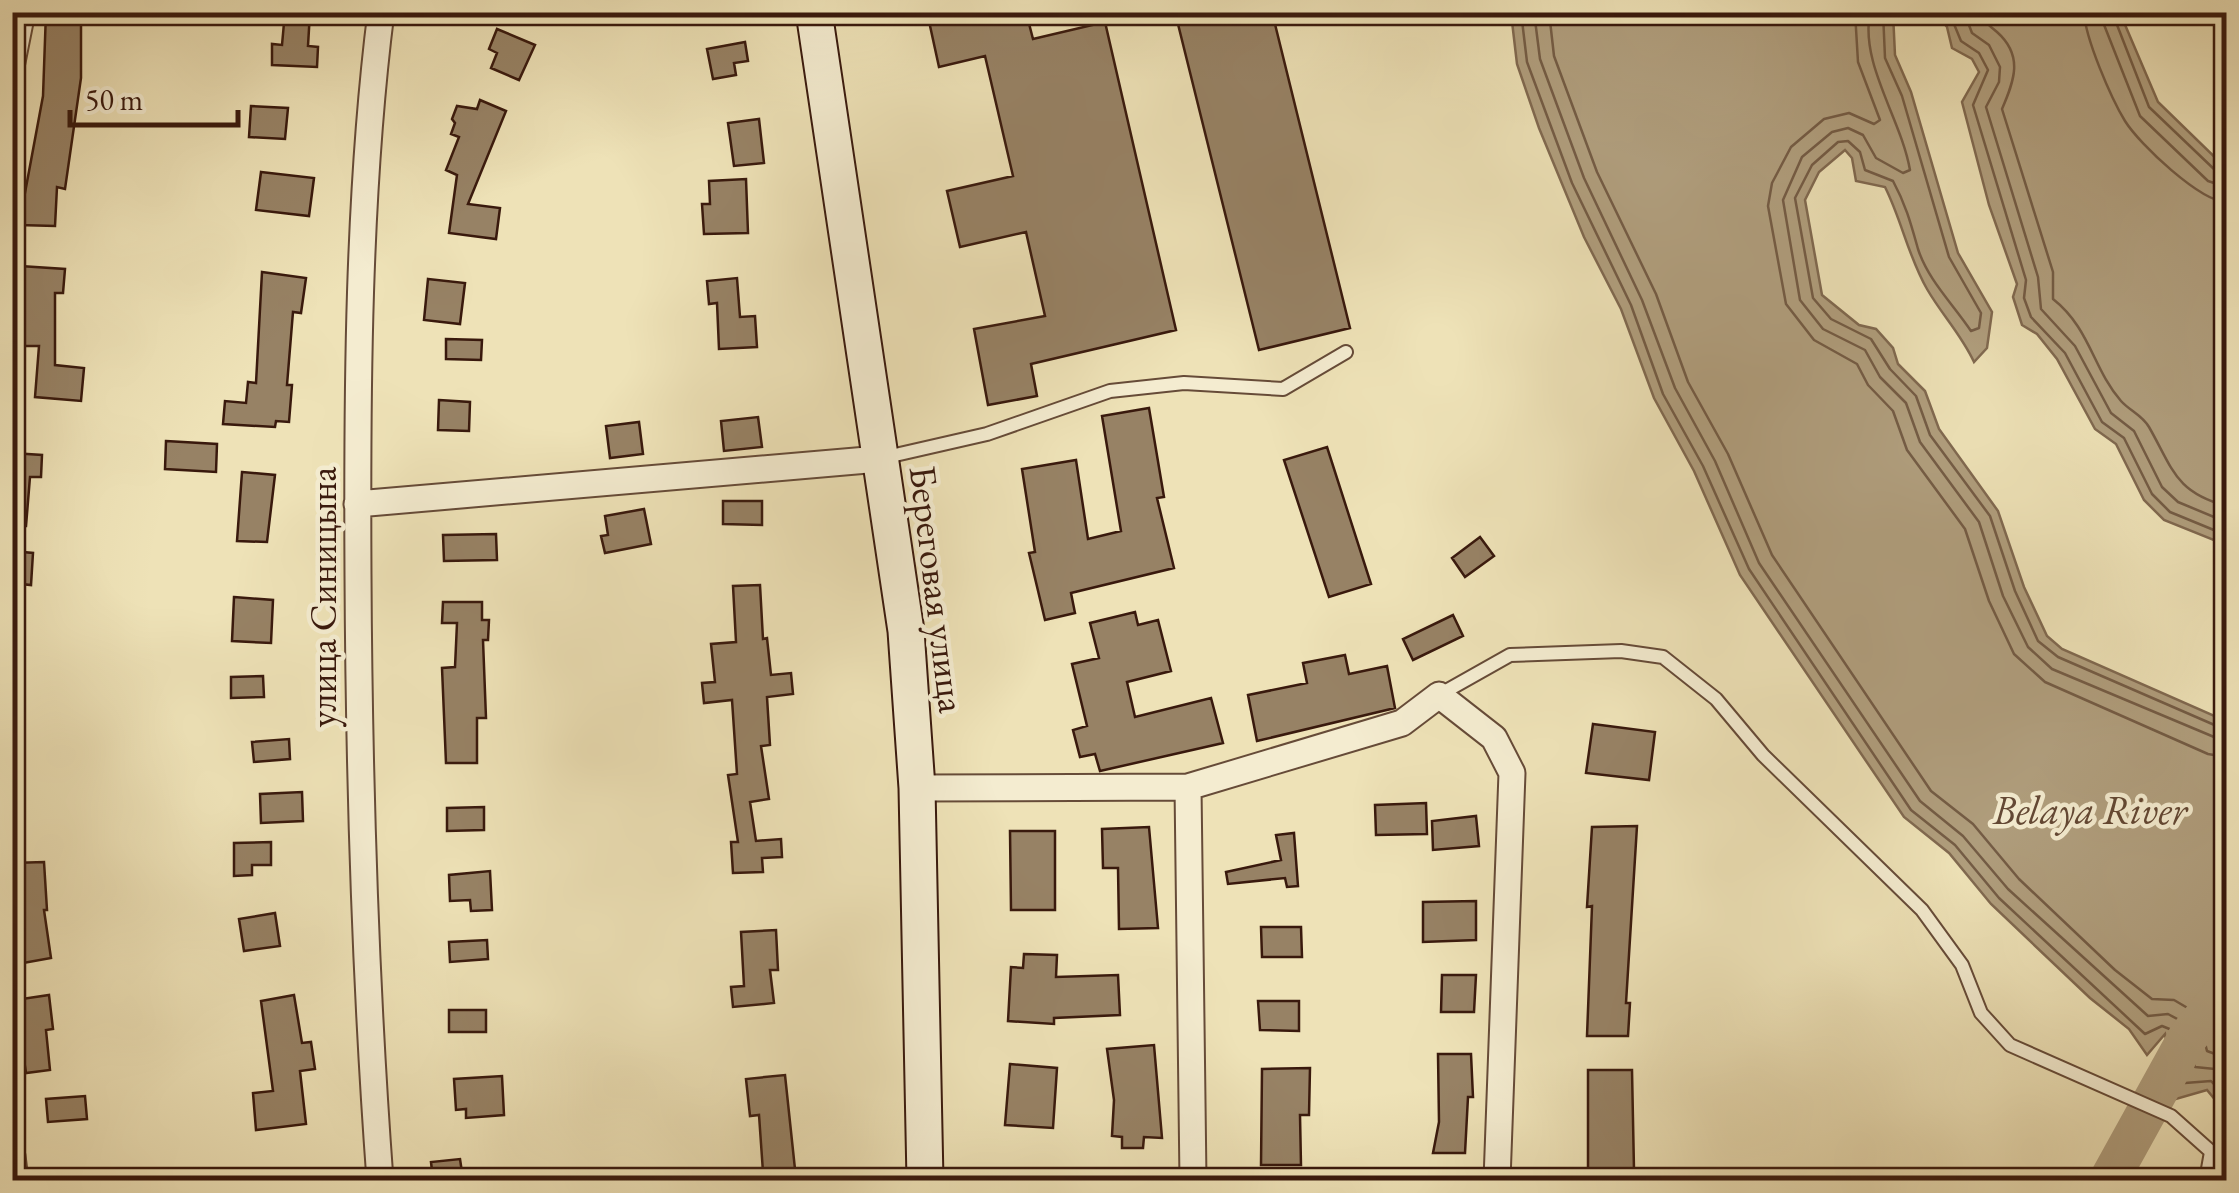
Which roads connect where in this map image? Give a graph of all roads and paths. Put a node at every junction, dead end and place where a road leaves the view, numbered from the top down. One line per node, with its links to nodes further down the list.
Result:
1 (22, 12): 4 (street)
2 (381, 12): 7 (street, улица Синицына)
3 (814, 12): 6 (main road, Береговая улица)
4 (12, 62)
5 (1346, 352): 6 (lane)
6 (879, 459): 7 (street); 10 (main road, Береговая улица)
7 (358, 504): 15 (street, улица Синицына)
8 (1439, 695): 9 (street); 11 (lane); 18 (street)
9 (1188, 787): 10 (street); 17 (street)
10 (917, 788): 16 (main road, Береговая улица)
11 (2211, 1152): 13 (lane); 19 (lane)
12 (12, 1156): 14 (street)
13 (2226, 1165)
14 (16, 1180)
15 (380, 1180)
16 (926, 1180)
17 (1193, 1180)
18 (1497, 1180)
19 (2206, 1180)

